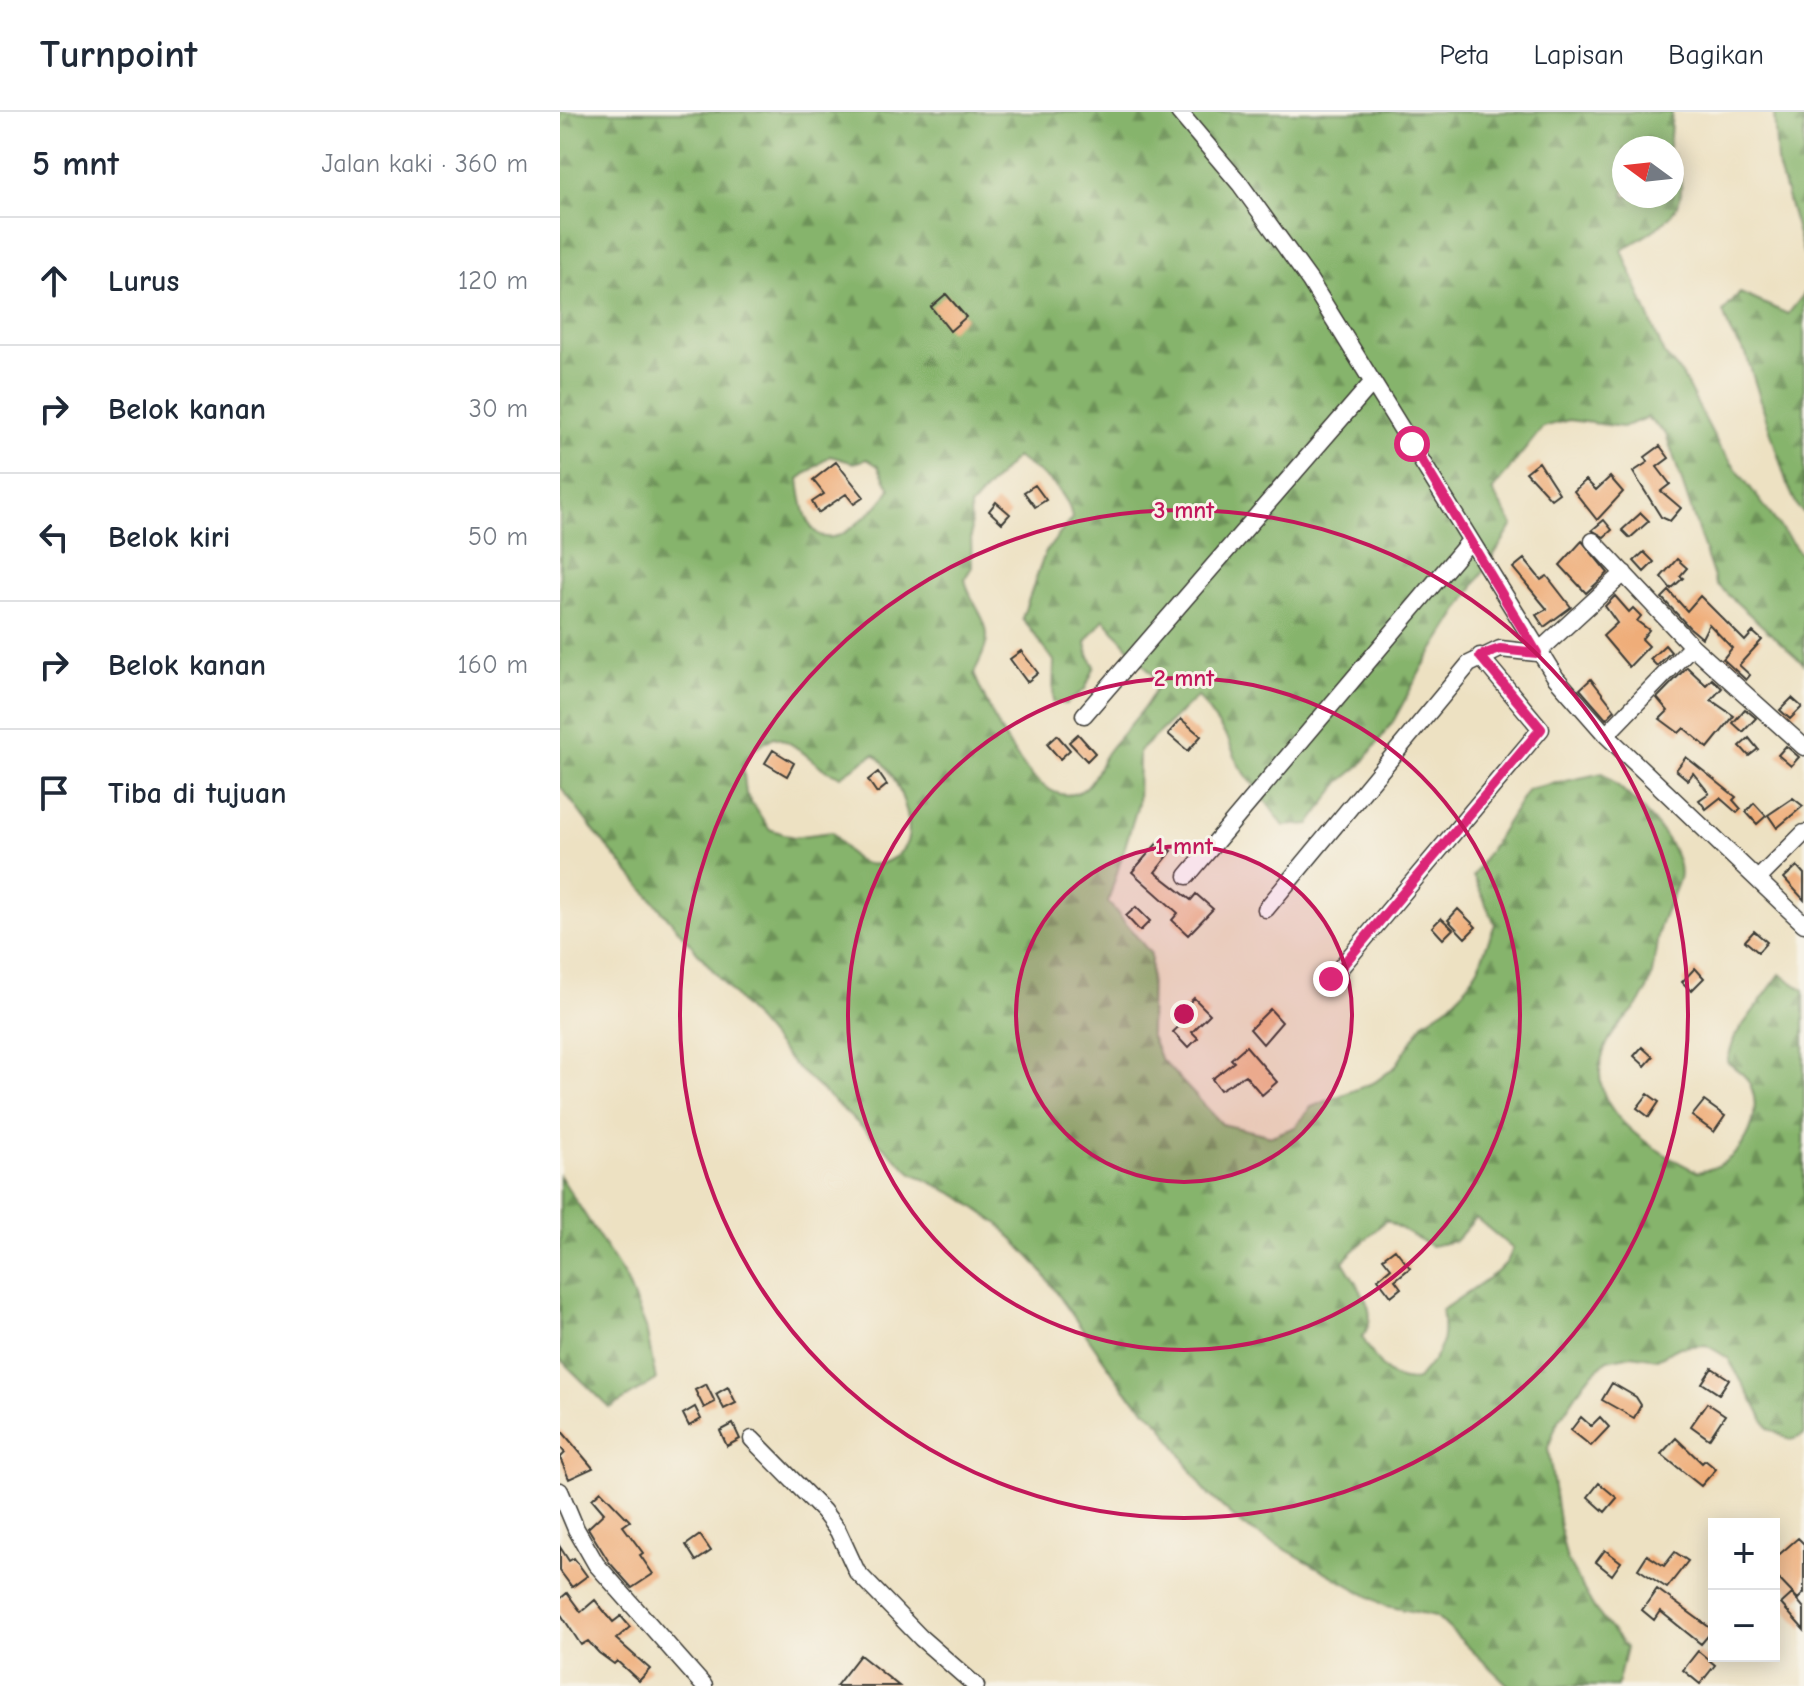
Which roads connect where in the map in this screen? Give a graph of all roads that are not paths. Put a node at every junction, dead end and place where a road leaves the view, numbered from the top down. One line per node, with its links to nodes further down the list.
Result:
1 (1179, 112): 2 (street)
2 (1371, 384): 4 (street); 9 (street)
3 (1593, 541): 5 (street)
4 (1469, 542): 7 (street); 13 (street)
5 (1624, 573): 6 (street); 7 (street)
6 (1692, 646): 10 (street); 11 (street)
7 (1537, 653): 8 (street); 10 (street)
8 (1480, 656): 15 (street); 17 (street)
9 (1084, 715)
10 (1606, 735): 14 (street)
11 (1804, 747)
12 (1804, 833): 14 (street)
13 (1187, 876)
14 (1758, 879): 16 (street)
15 (1266, 909)
16 (1804, 924)
17 (1331, 979)
18 (752, 1439): 21 (street)
19 (560, 1491): 20 (street)
20 (704, 1686)
21 (976, 1686)

